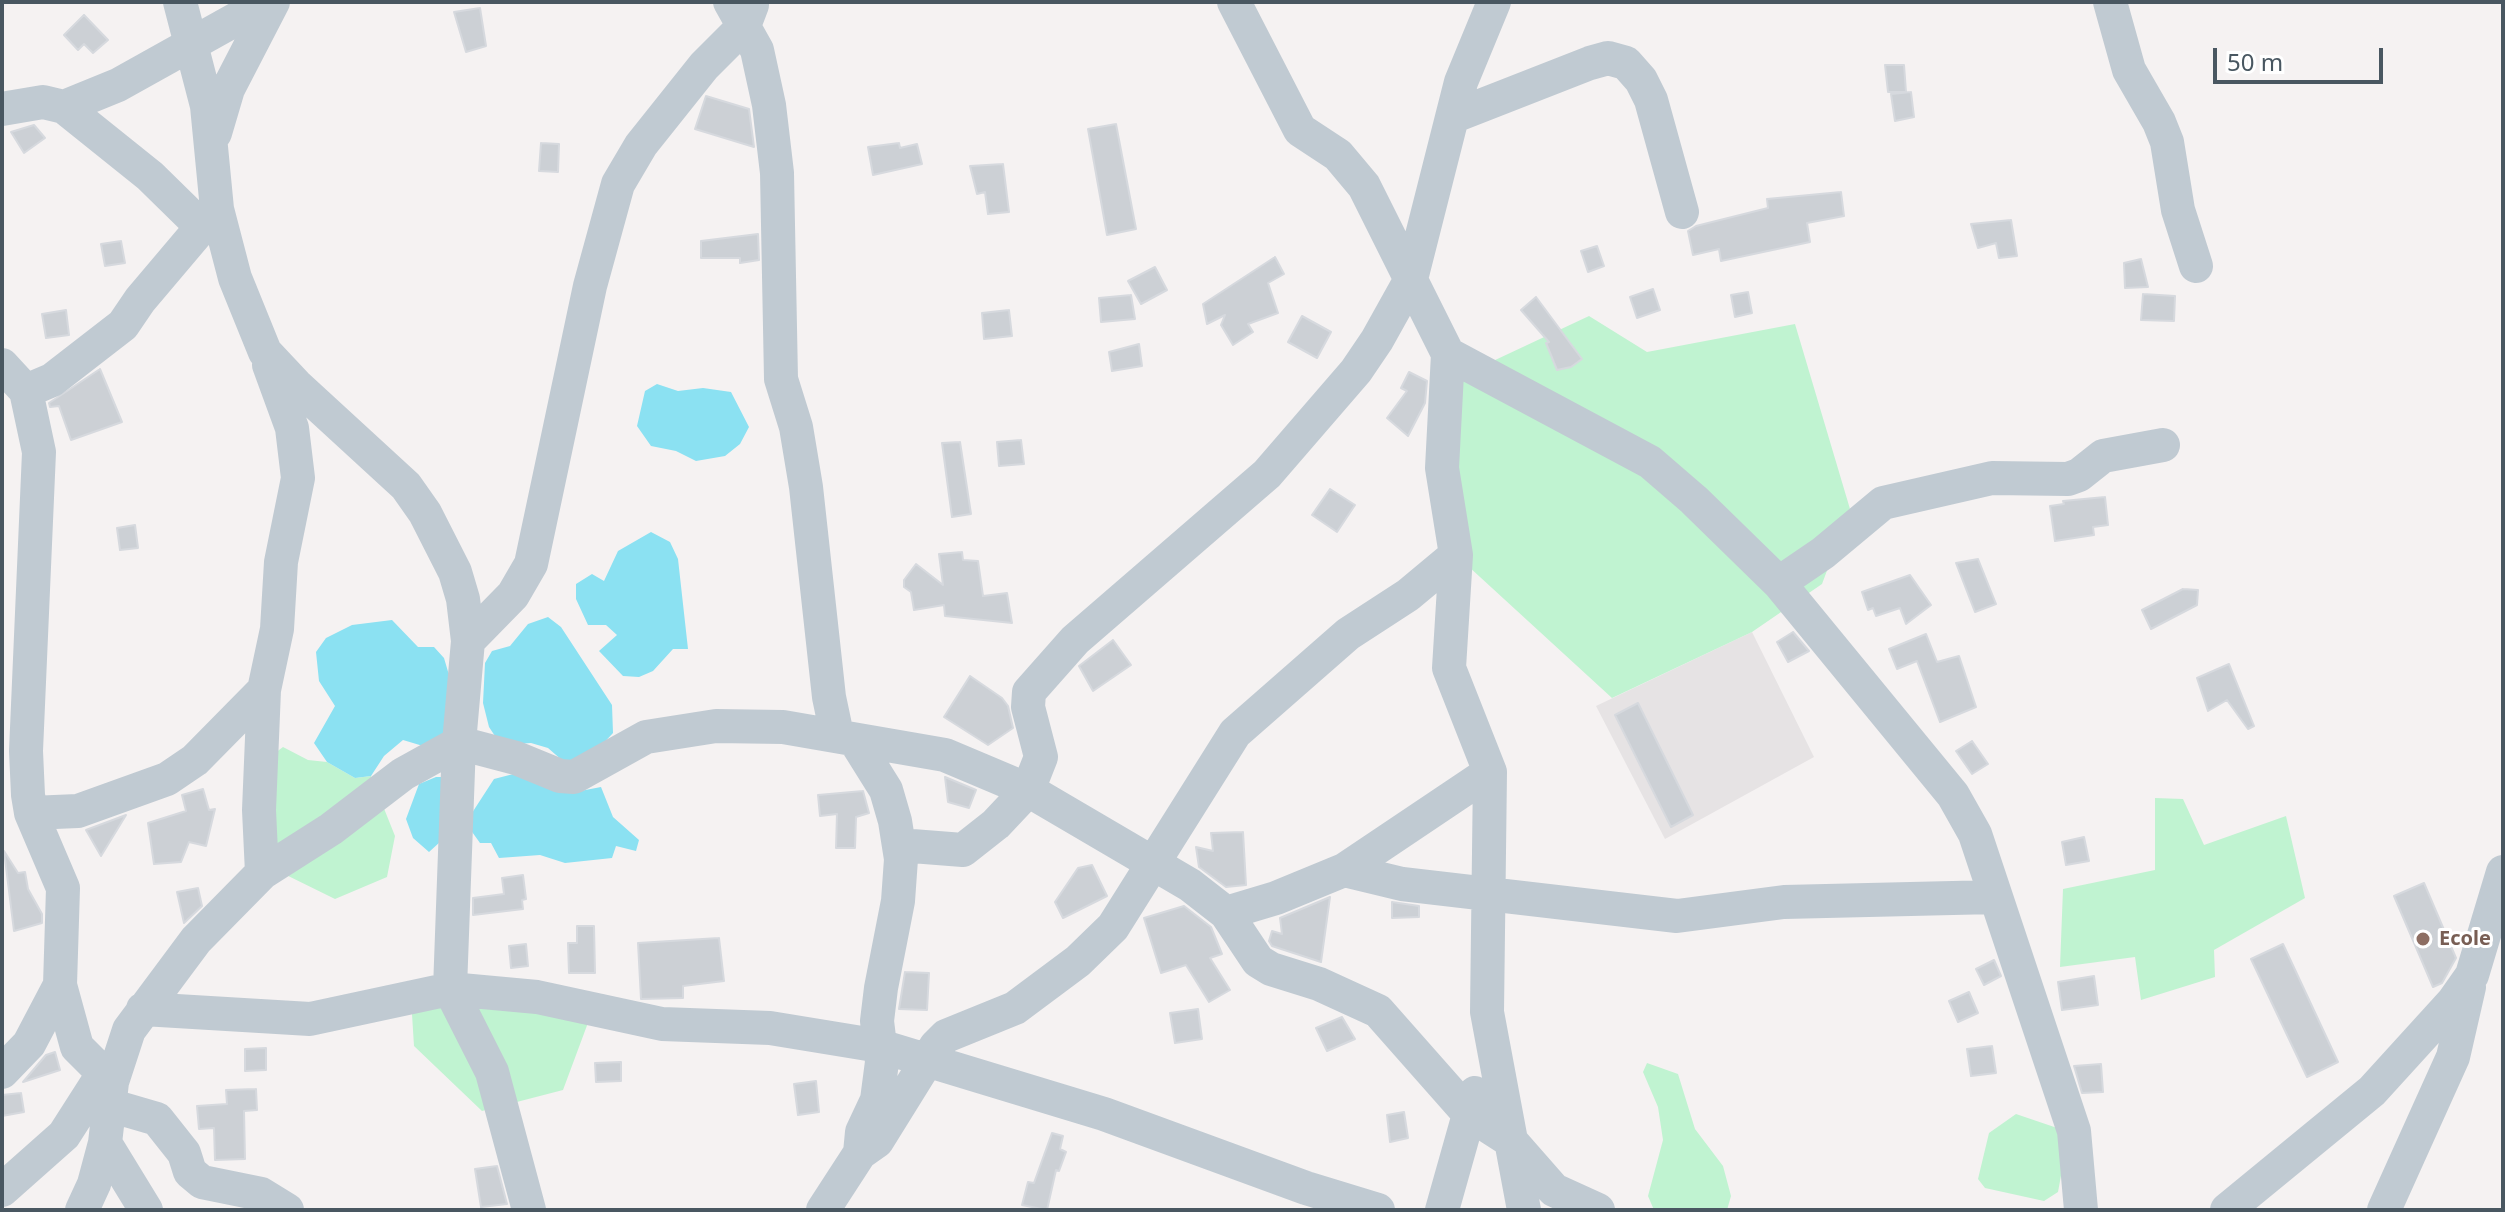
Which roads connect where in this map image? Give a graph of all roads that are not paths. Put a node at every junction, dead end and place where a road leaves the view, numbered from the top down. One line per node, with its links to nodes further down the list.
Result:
1 (180, 2): 7 (street)
2 (267, 2): 7 (street); 11 (street)
3 (1234, 2): 15 (street)
4 (1494, 2): 10 (street)
5 (2110, 2): 14 (street)
6 (743, 10): 23 (street); 25 (street)
7 (192, 45): 8 (street); 11 (street)
8 (64, 107): 9 (street); 13 (street)
9 (2, 109)
10 (1452, 117): 12 (street); 15 (street)
11 (212, 145): 13 (street)
12 (1682, 212)
13 (209, 218): 16 (street); 19 (street)
14 (2196, 266)
15 (1411, 279): 17 (street); 28 (street)
16 (265, 352): 23 (street); 24 (street)
17 (1448, 354): 21 (street); 22 (street)
18 (2, 365): 19 (street)
19 (26, 391): 29 (street)
20 (2163, 445): 22 (street)
21 (1456, 555): 27 (street); 31 (street)
22 (1779, 583): 36 (street)
23 (468, 641): 26 (street)
24 (264, 690): 29 (street); 34 (street)
25 (847, 738): 26 (street); 28 (street); 30 (street)
26 (459, 743): 34 (street); 40 (street)
27 (1490, 772): 32 (street); 35 (street)
28 (1028, 790): 30 (street); 31 (street)
29 (31, 813): 39 (street)
30 (899, 845): 44 (street)
31 (1151, 865): 37 (street); 46 (street)
32 (1344, 870): 35 (street); 37 (street)
33 (2503, 872): 38 (street)
34 (262, 873): 41 (street)
35 (1488, 894): 36 (street); 42 (street)
36 (1995, 897): 63 (street)
37 (1226, 913): 49 (street)
38 (2472, 975): 64 (street); 65 (street)
39 (60, 985): 43 (street); 45 (street)
40 (450, 989): 41 (street); 44 (street); 57 (street)
41 (143, 1009): 48 (street)
42 (1492, 1039): 49 (street); 50 (street)
43 (29, 1044): 45 (street); 47 (street)
44 (880, 1046): 46 (street); 52 (street)
45 (77, 1047): 48 (street)
46 (928, 1060): 52 (street); 59 (street)
47 (2, 1072)
48 (108, 1087): 51 (street); 53 (street); 56 (street)
49 (1469, 1114): 50 (street); 60 (street)
50 (1511, 1141): 61 (street); 62 (street)
51 (105, 1143): 54 (street); 55 (street)
52 (860, 1153): 58 (street)
53 (2, 1190)
54 (82, 1210)
55 (146, 1210)
56 (287, 1210)
57 (529, 1210)
58 (823, 1210)
59 (1378, 1210)
60 (1442, 1210)
61 (1524, 1210)
62 (1598, 1210)
63 (2081, 1210)
64 (2227, 1210)
65 (2384, 1210)

